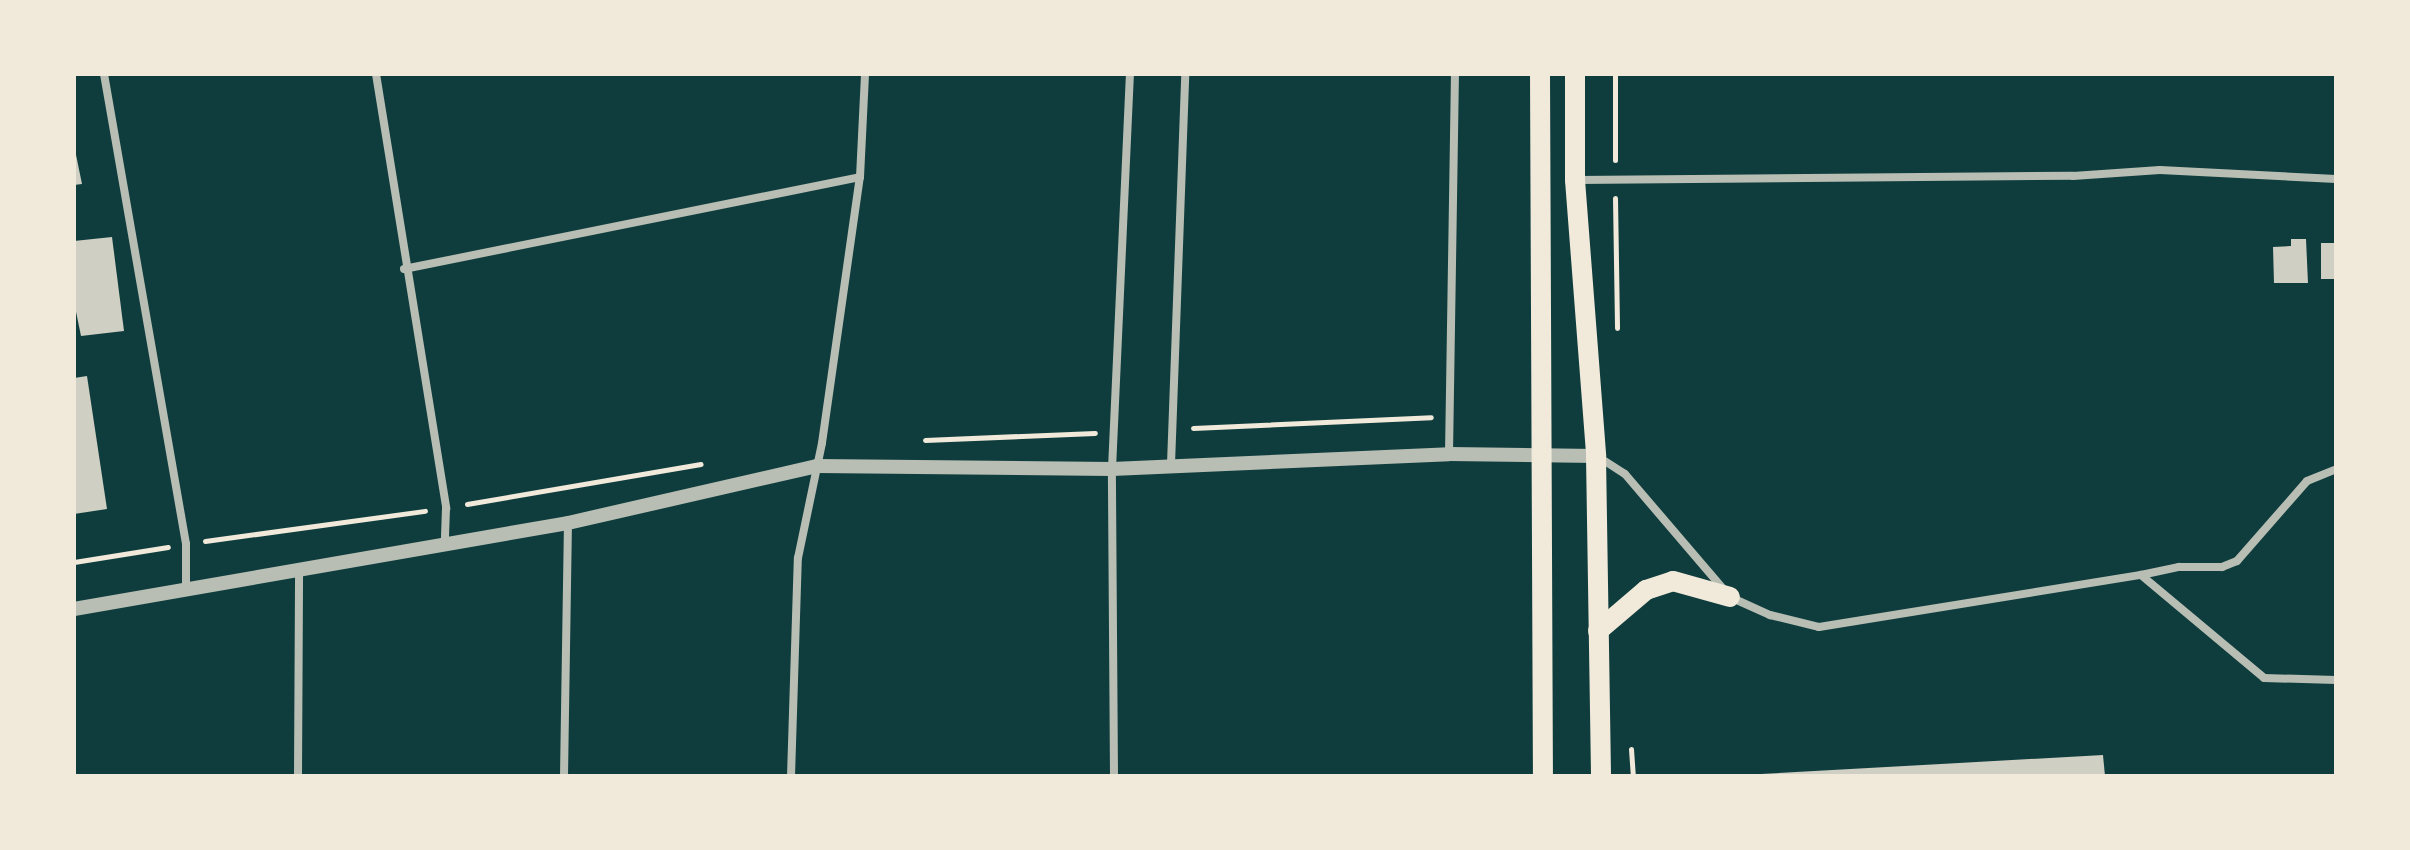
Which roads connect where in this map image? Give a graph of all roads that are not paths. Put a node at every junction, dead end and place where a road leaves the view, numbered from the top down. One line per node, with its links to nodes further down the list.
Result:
1 (104, 74): 24 (street)
2 (376, 74): 12 (street)
3 (865, 74): 9 (street)
4 (1130, 74): 18 (street)
5 (1185, 74): 16 (street)
6 (1455, 74): 13 (street)
7 (1540, 74): 14 (main road)
8 (1575, 74): 11 (main road)
9 (860, 177): 12 (street); 17 (street)
10 (2336, 179): 11 (street)
11 (1575, 180): 15 (main road)
12 (404, 269): 21 (street)
13 (1449, 454): 14 (street); 16 (street)
14 (1543, 456): 15 (street); 33 (main road)
15 (1596, 456): 25 (street); 27 (main road)
16 (1171, 464): 18 (street)
17 (817, 466): 18 (street); 20 (street); 31 (street)
18 (1112, 469): 32 (street)
19 (2336, 469): 23 (street)
20 (568, 523): 21 (street); 30 (street)
21 (445, 543): 22 (street)
22 (299, 571): 24 (street); 29 (street)
23 (2141, 575): 25 (street); 28 (street)
24 (186, 590): 26 (street)
25 (1730, 597): 27 (main road)
26 (74, 609)
27 (1598, 631): 34 (main road)
28 (2336, 680)
29 (298, 776)
30 (564, 776)
31 (791, 776)
32 (1114, 776)
33 (1543, 776)
34 (1601, 776)

